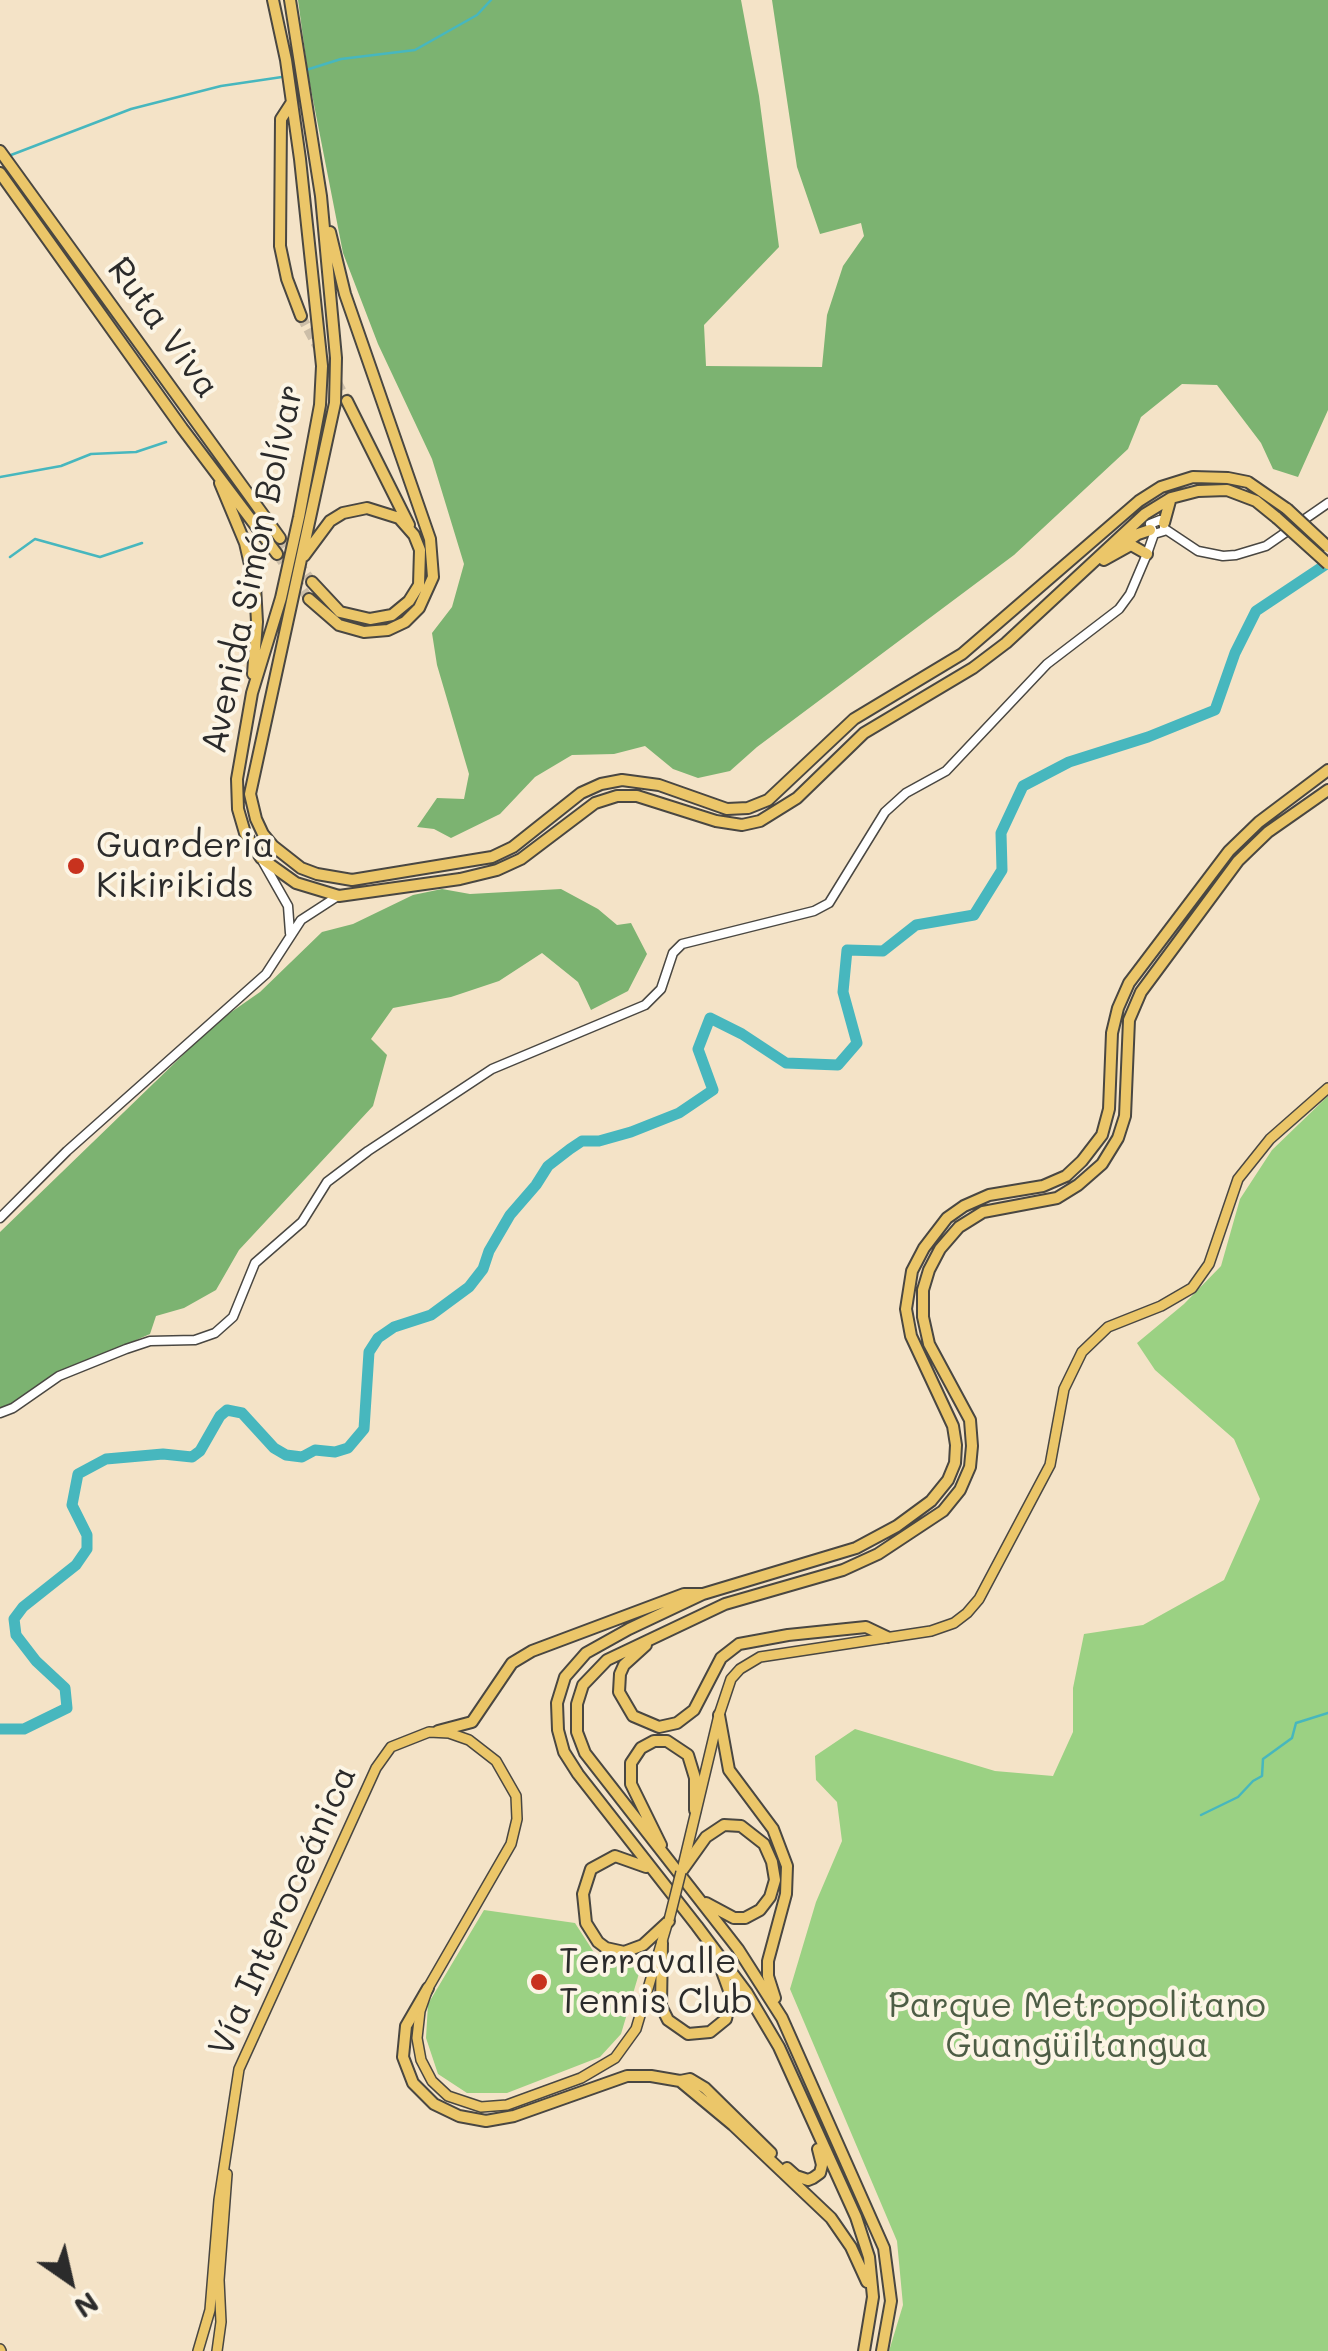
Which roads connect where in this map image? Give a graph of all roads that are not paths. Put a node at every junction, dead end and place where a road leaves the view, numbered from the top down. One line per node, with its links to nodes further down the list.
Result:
1 (273, 0): 3 (highway, Avenida Simón Bolívar)
2 (290, 0): 6 (highway, Avenida Simón Bolívar)
3 (292, 102): 7 (highway); 25 (highway, Avenida Simón Bolívar)
4 (0, 151): 15 (highway, Ruta Viva)
5 (0, 172): 9 (highway, Ruta Viva)
6 (321, 196): 20 (highway, Avenida Simón Bolívar); 24 (highway)
7 (301, 316)
8 (346, 401): 14 (highway)
9 (220, 477): 17 (highway, Ruta Viva); 25 (highway)
10 (1172, 498): 12 (highway); 21 (highway, bridge); 22 (highway)
11 (1328, 503): 12 (street)
12 (1165, 526): 13 (street)
13 (1152, 532): 18 (street); 19 (highway)
14 (414, 534): 20 (highway); 23 (highway)
15 (280, 538)
16 (1328, 547): 20 (highway, Avenida Simón Bolívar, bridge)
17 (277, 554)
18 (1147, 554): 19 (highway); 33 (street)
19 (1104, 560): 22 (highway)
20 (300, 561)
21 (1328, 564)
22 (1074, 580): 29 (highway)
23 (312, 582)
24 (310, 599)
25 (252, 693): 28 (highway, Avenida Simón Bolívar)
26 (1328, 770): 34 (highway)
27 (1328, 790): 35 (highway)
28 (260, 858): 29 (highway); 30 (street)
29 (339, 896): 30 (street)
30 (290, 933): 32 (street)
31 (1328, 1088): 36 (main road)
32 (0, 1218)
33 (0, 1413)
34 (703, 1594): 38 (highway); 41 (highway)
35 (670, 1627): 36 (highway); 40 (highway)
36 (887, 1637): 37 (main road)
37 (719, 1715): 39 (main road); 48 (highway)
38 (438, 1731): 47 (main road); 51 (main road, Vía Interoceánica)
39 (695, 1810): 40 (highway); 42 (main road)
40 (664, 1855): 43 (highway)
41 (653, 1871): 44 (highway); 46 (highway)
42 (681, 1872): 43 (highway); 44 (main road, bridge)
43 (696, 1898): 48 (highway)
44 (669, 1920): 45 (main road)
45 (662, 1943): 46 (highway); 47 (main road)
46 (710, 1944): 50 (highway)
47 (428, 1988): 49 (highway)
48 (782, 2018): 57 (highway)
49 (680, 2081): 50 (highway); 52 (highway)
50 (810, 2119): 52 (highway)
51 (226, 2167): 53 (main road, Vía Interoceánica); 54 (main road, Vía Interoceánica)
52 (872, 2297): 56 (highway)
53 (205, 2327): 54 (street); 55 (main road, Vía Interoceánica)
54 (220, 2348)
55 (198, 2351)
56 (864, 2351)
57 (882, 2351)

